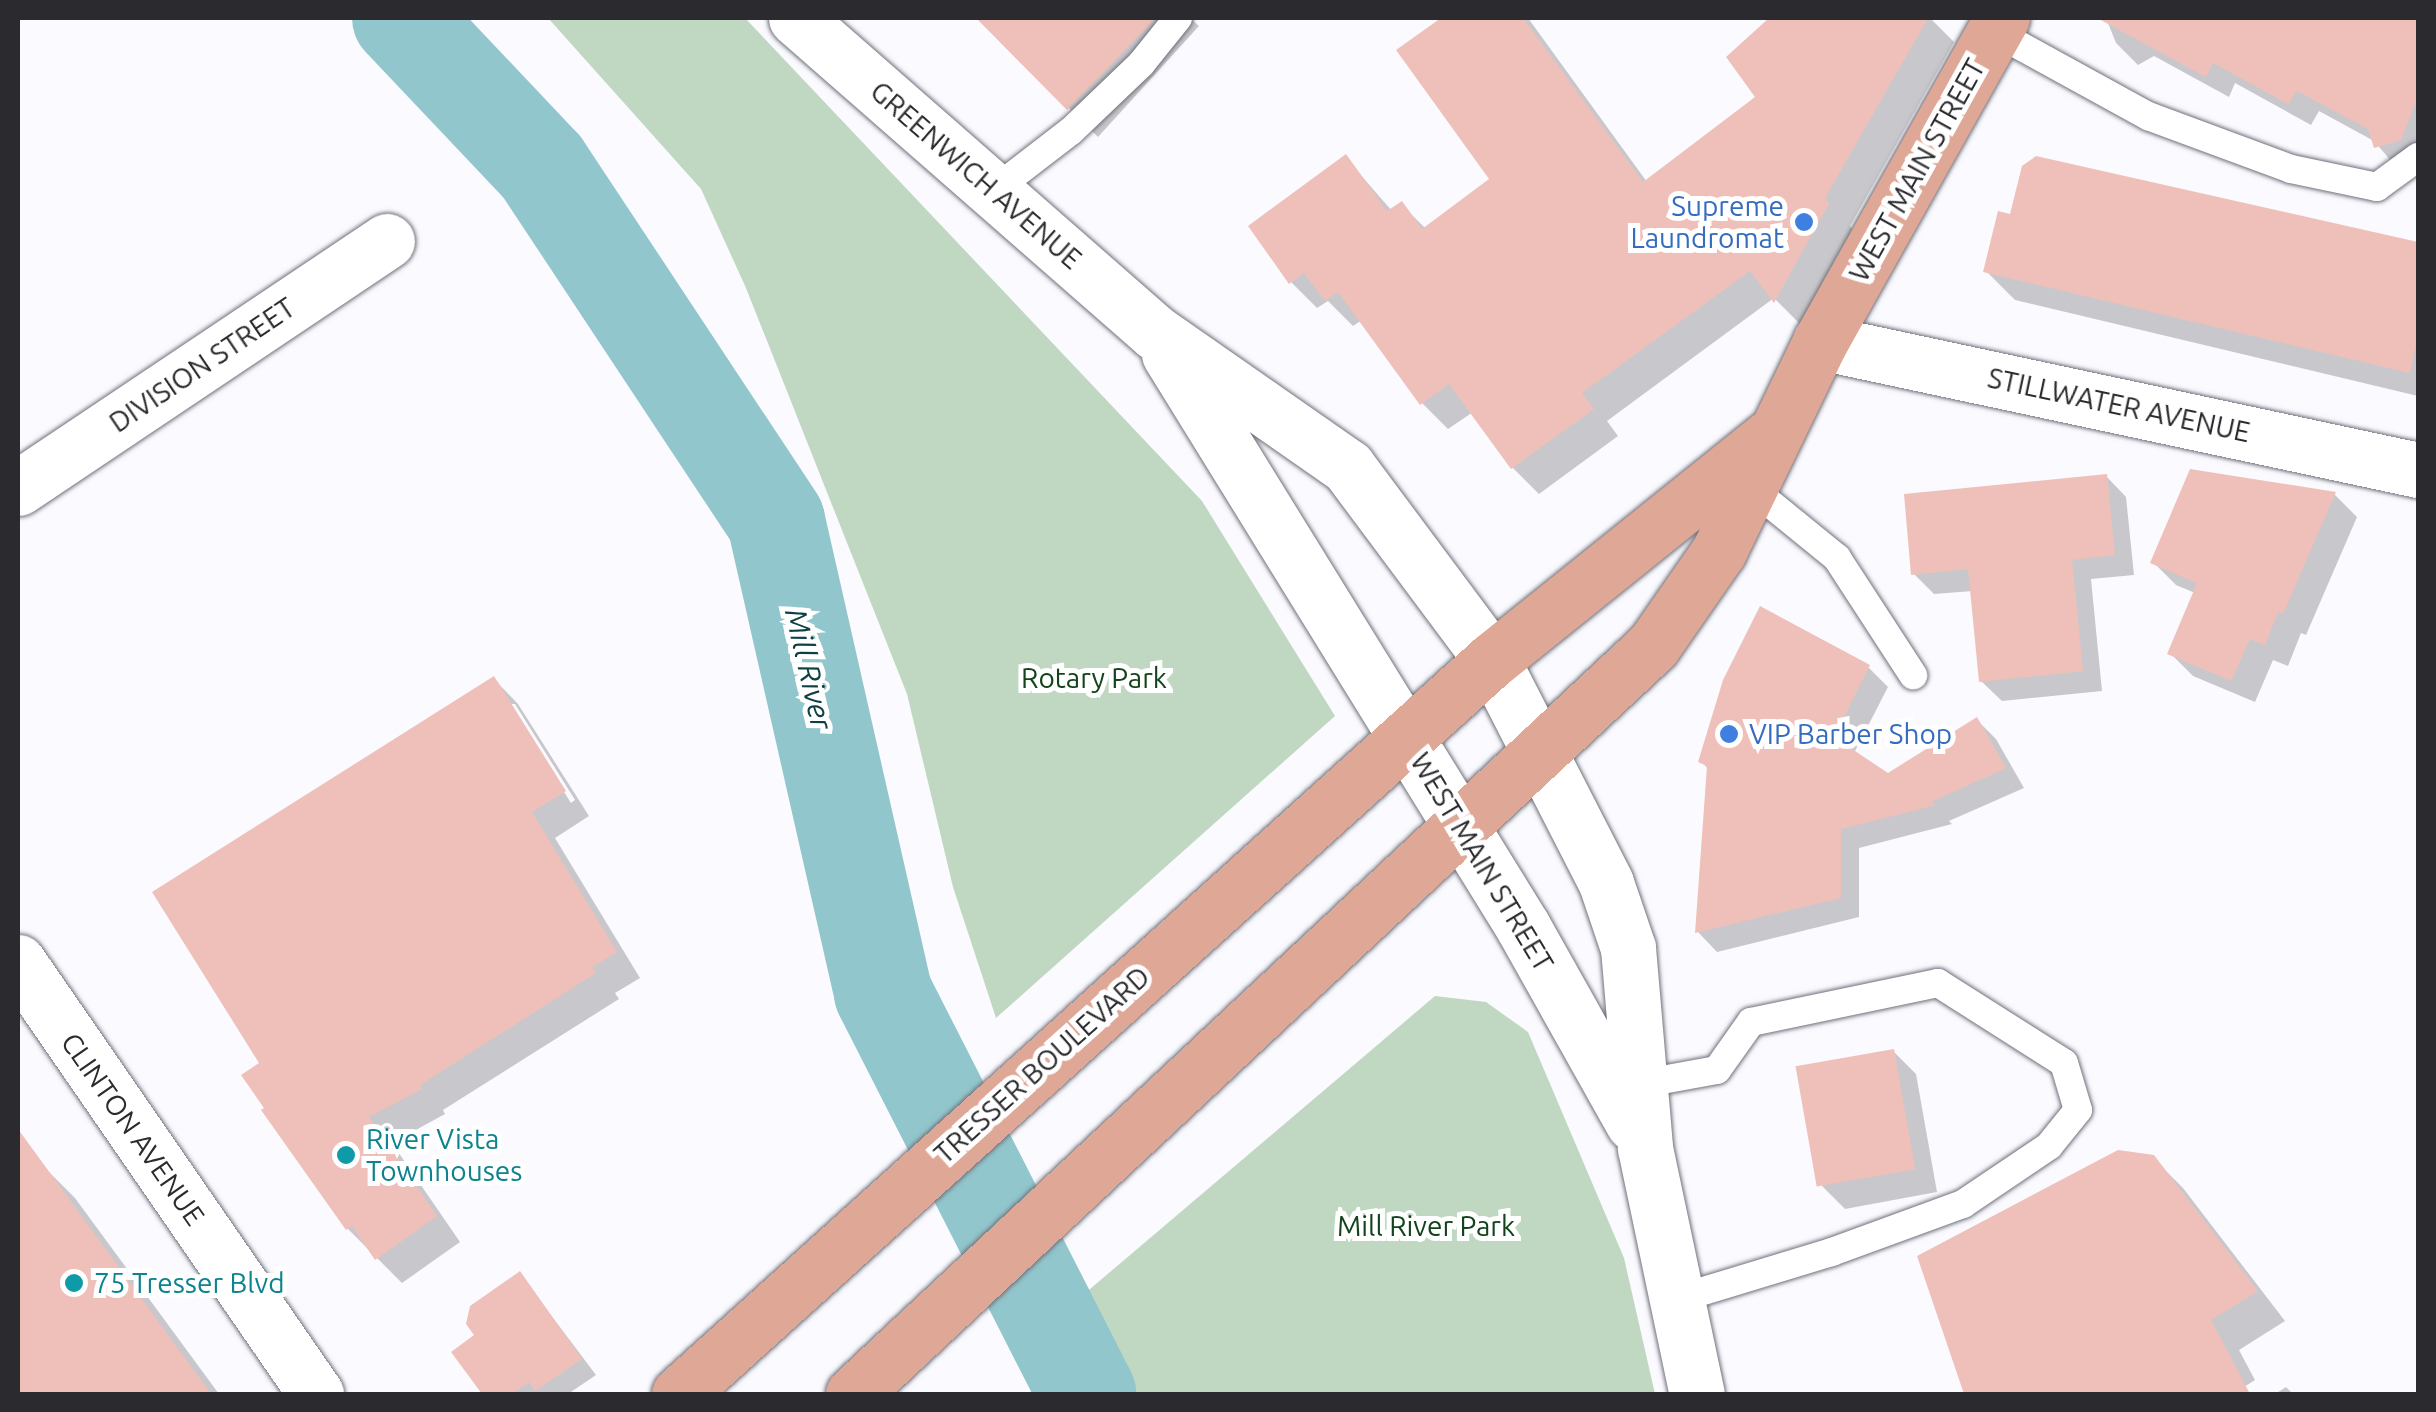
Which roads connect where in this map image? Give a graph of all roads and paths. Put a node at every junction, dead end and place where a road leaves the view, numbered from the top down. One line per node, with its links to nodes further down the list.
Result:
1 (796, 18): 5 (main road, GREENWICH AVENUE)
2 (1178, 18): 5 (lane)
3 (1993, 22): 4 (lane); 8 (main road, WEST MAIN STREET)
4 (2418, 157)
5 (994, 191): 7 (main road, GREENWICH AVENUE)
6 (387, 241): 11 (main road, DIVISION STREET)
7 (1156, 333): 13 (main road, GREENWICH AVENUE); 15 (main road, GREENWICH AVENUE)
8 (1820, 342): 9 (main road, WEST MAIN STREET); 10 (main road, STILLWATER AVENUE)
9 (1780, 430): 12 (main road, WEST MAIN STREET); 13 (main road, WEST MAIN STREET)
10 (2418, 470)
11 (18, 488)
12 (1751, 488): 14 (lane); 16 (main road, WEST MAIN STREET)
13 (1492, 660): 15 (main road, WEST MAIN STREET); 16 (main road, GREENWICH AVENUE)
14 (1913, 675)
15 (1407, 737): 17 (main road, WEST MAIN STREET); 23 (main road, TRESSER BOULEVARD)
16 (1540, 749): 17 (main road); 19 (main road, WEST MAIN STREET)
17 (1459, 829): 20 (main road, WEST MAIN STREET); 24 (main road)
18 (18, 962): 22 (main road, CLINTON AVENUE)
19 (1640, 1084): 20 (main road, WEST MAIN STREET); 21 (lane)
20 (1645, 1148): 21 (main road, WEST MAIN STREET)
21 (1677, 1299): 25 (main road, WEST MAIN STREET)
22 (316, 1394)
23 (680, 1394)
24 (853, 1394)
25 (1697, 1394)

